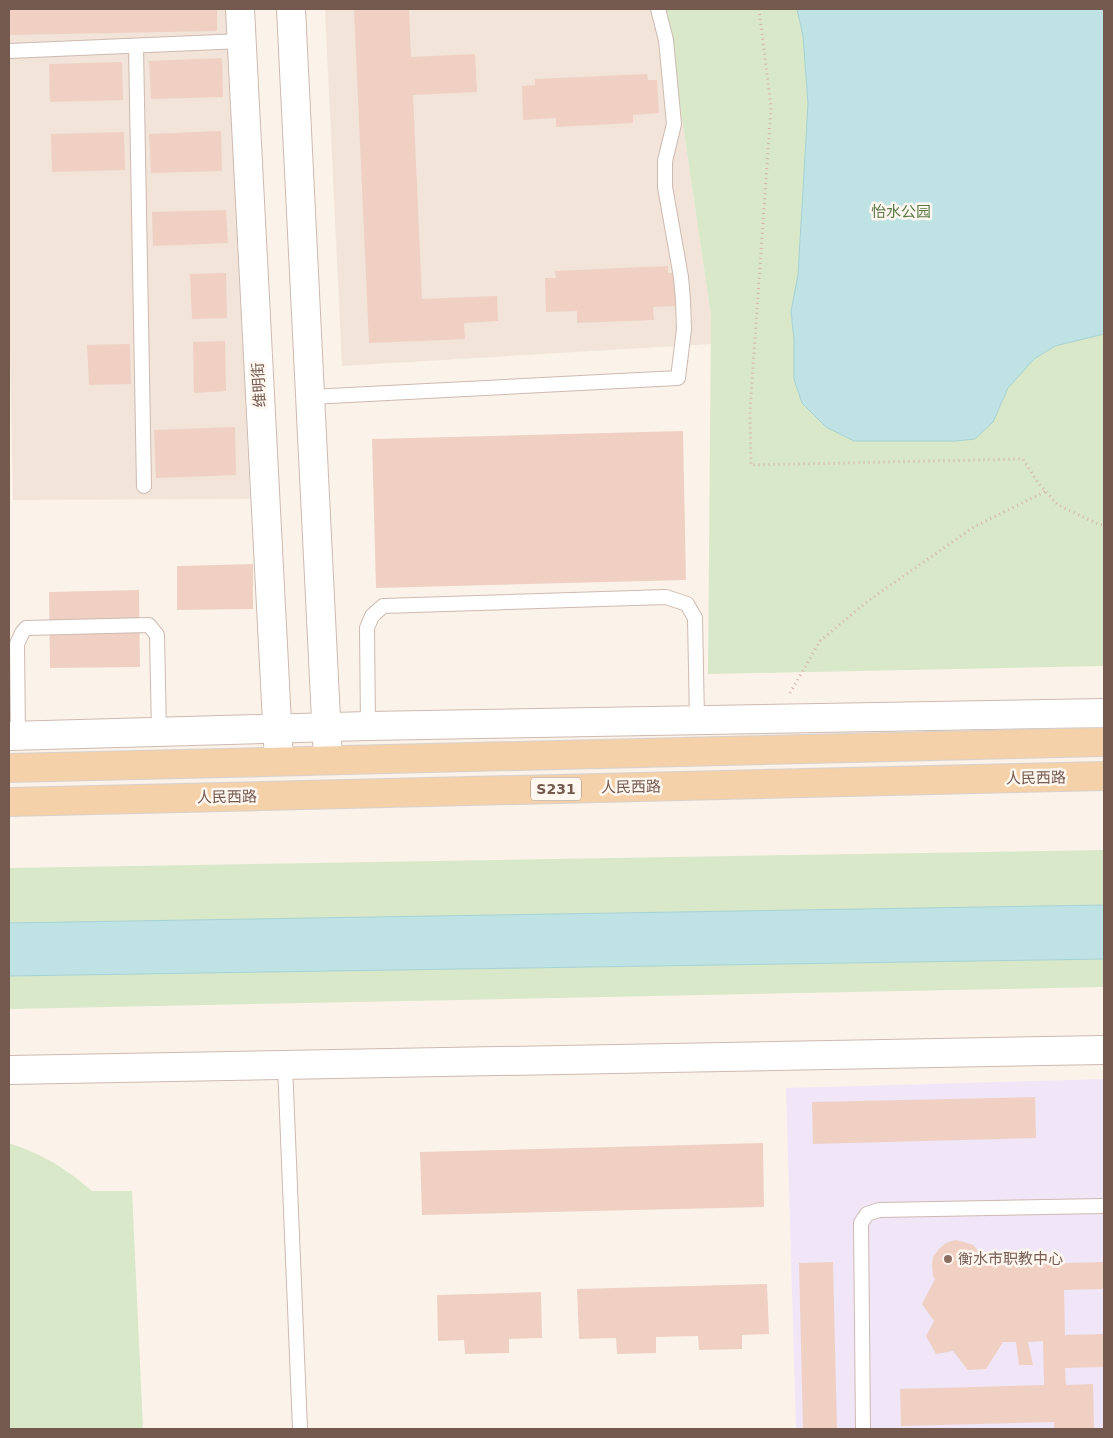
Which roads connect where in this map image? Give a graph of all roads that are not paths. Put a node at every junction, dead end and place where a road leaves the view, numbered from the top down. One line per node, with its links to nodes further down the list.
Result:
1 (240, 9): 4 (street, 维明街)
2 (291, 9): 7 (street)
3 (658, 9): 7 (lane)
4 (242, 41): 5 (lane); 13 (street, 维明街)
5 (136, 46): 6 (lane); 8 (lane)
6 (9, 51)
7 (310, 397): 12 (street)
8 (144, 486)
9 (1104, 713): 10 (street)
10 (697, 720): 11 (street); 11 (lane)
11 (368, 726): 12 (street)
12 (327, 727): 13 (street); 17 (street)
13 (277, 728): 14 (street); 18 (street, 维明街)
14 (159, 732): 15 (street); 15 (lane)
15 (13, 735)
16 (1104, 742): 17 (main road, S231)
17 (328, 760): 18 (main road, S231)
18 (279, 761): 19 (main road, S231)
19 (9, 768)
20 (1104, 776): 21 (main road, 人民西路 / S231)
21 (9, 802)
22 (1104, 1050): 23 (street)
23 (285, 1065): 24 (street); 26 (lane)
24 (9, 1070)
25 (1104, 1206): 27 (lane)
26 (300, 1429)
27 (863, 1429)

